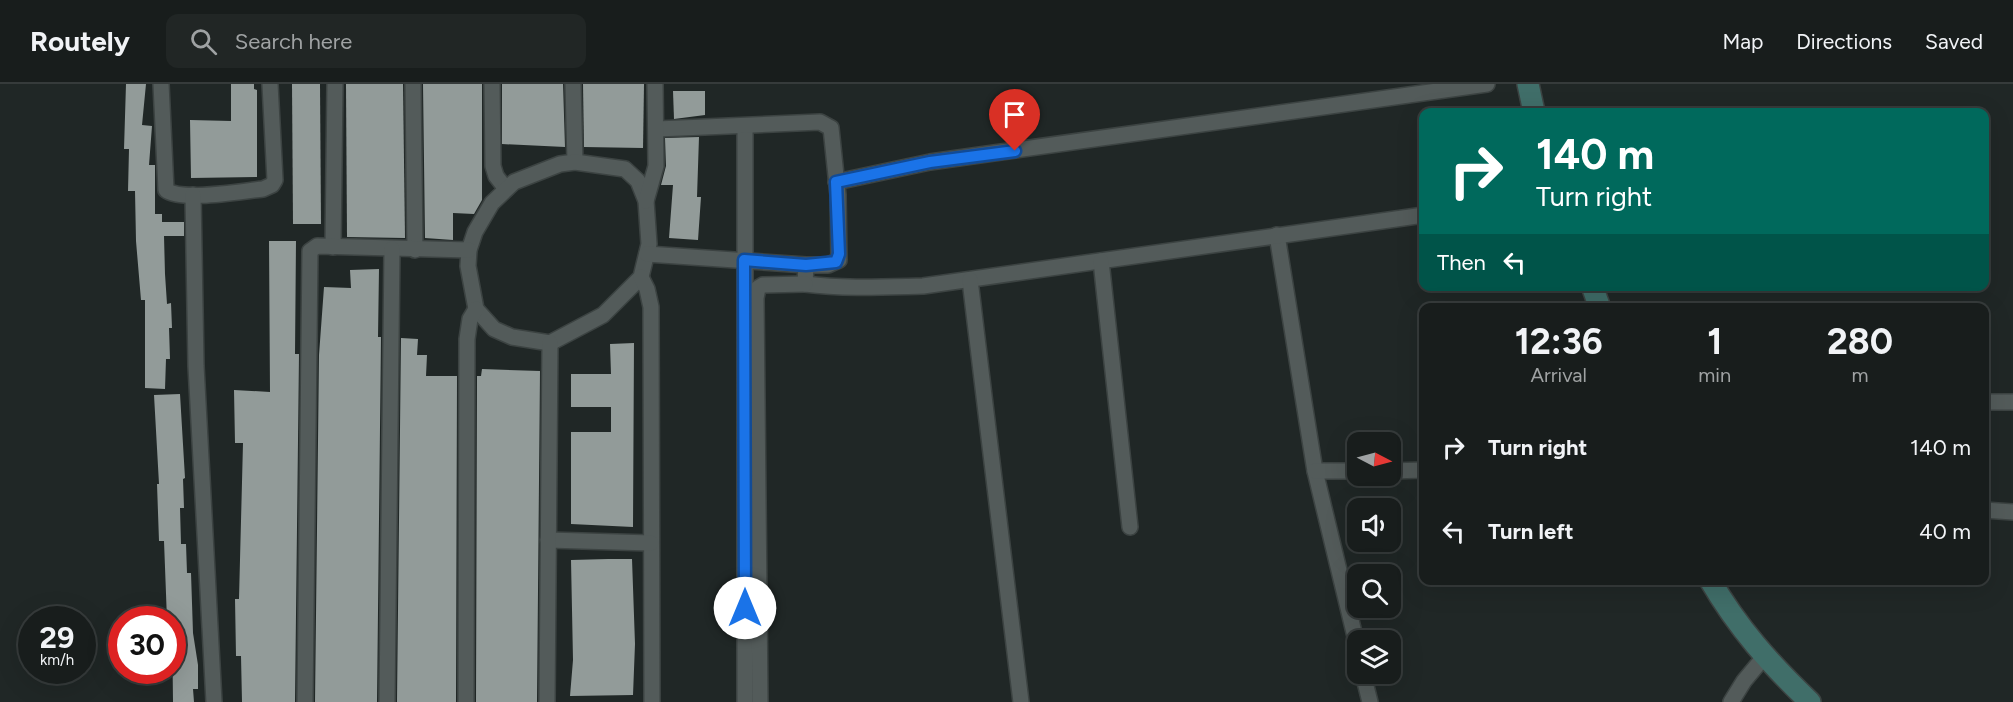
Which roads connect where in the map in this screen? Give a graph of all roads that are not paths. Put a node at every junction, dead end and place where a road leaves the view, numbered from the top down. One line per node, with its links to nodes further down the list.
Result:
1 (161, 84): 16 (street)
2 (270, 84): 16 (street)
3 (334, 84): 20 (street)
4 (413, 84): 22 (street)
5 (492, 84): 15 (street)
6 (573, 84): 13 (street)
7 (655, 84): 12 (street)
8 (1487, 84): 14 (street)
9 (1528, 84): 10 (street)
10 (1533, 108)
11 (745, 126): 12 (street); 14 (street); 25 (street)
12 (657, 129): 17 (street)
13 (575, 162): 15 (street); 17 (street)
14 (836, 182): 27 (street)
15 (506, 189): 23 (street)
16 (193, 195): 48 (street)
17 (646, 201): 24 (street)
18 (1419, 216): 19 (street)
19 (1276, 235): 26 (street); 36 (street)
20 (333, 247): 21 (street); 49 (street)
21 (392, 249): 22 (street); 50 (street)
22 (415, 250): 23 (street)
23 (469, 250): 31 (street)
24 (647, 254): 25 (street); 28 (street)
25 (744, 260): 27 (street); 54 (street)
26 (1101, 261): 29 (street); 41 (street)
27 (806, 265): 30 (street)
28 (641, 278): 32 (street); 43 (street)
29 (970, 280): 30 (street); 56 (street)
30 (805, 284): 55 (street)
31 (476, 309): 32 (street); 51 (street)
32 (550, 343): 42 (street)
33 (1989, 402): 34 (street)
34 (2013, 402)
35 (1419, 470): 38 (street)
36 (1315, 471): 37 (street); 45 (street)
37 (1347, 471)
38 (1401, 471)
39 (1989, 510): 40 (street)
40 (2013, 512)
41 (1130, 527)
42 (548, 540): 43 (street); 52 (street)
43 (651, 543): 53 (street)
44 (1713, 585): 46 (street)
45 (1353, 630)
46 (1764, 657): 58 (street); 59 (street)
47 (1366, 684): 57 (street)
48 (214, 702)
49 (305, 702)
50 (387, 702)
51 (466, 702)
52 (547, 702)
53 (652, 702)
54 (746, 702)
55 (760, 702)
56 (1021, 702)
57 (1370, 702)
58 (1731, 702)
59 (1810, 702)

